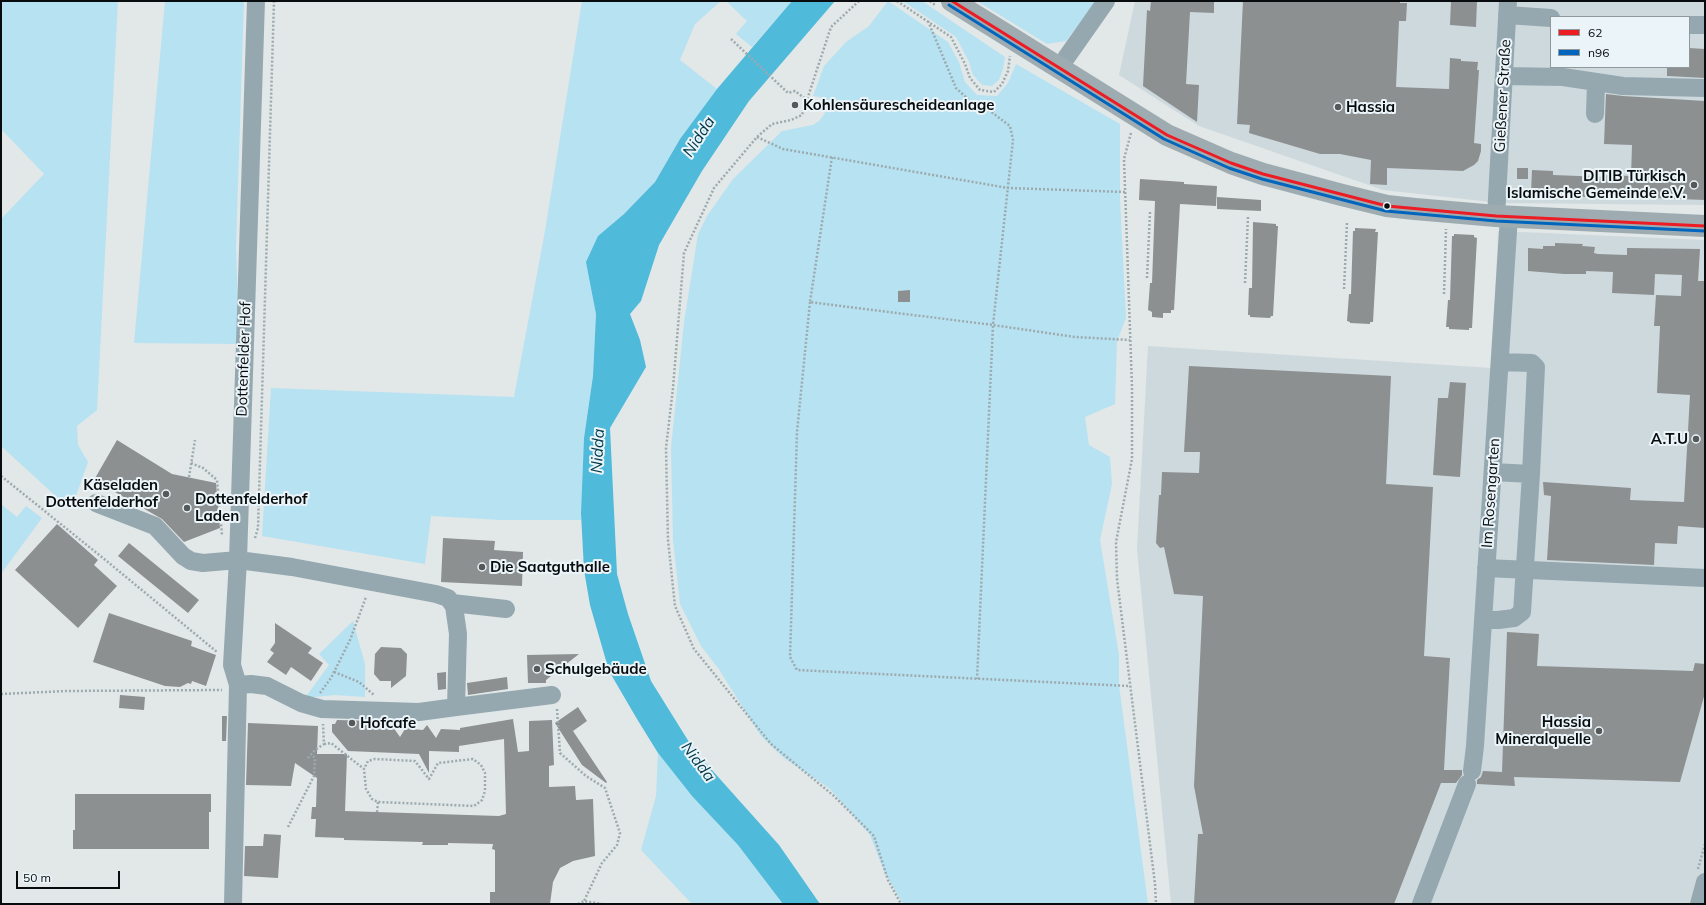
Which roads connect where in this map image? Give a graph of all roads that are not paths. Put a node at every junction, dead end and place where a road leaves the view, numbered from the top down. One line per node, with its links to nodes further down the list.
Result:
1 (256, 1): 19 (street, Dottenfelder Hof)
2 (952, 1): 8 (main road)
3 (1106, 1): 8 (street)
4 (1508, 8): 5 (street); 9 (street, Gießener Straße)
5 (1550, 18)
6 (1690, 25): 7 (street)
7 (1705, 25)
8 (1059, 68): 13 (main road)
9 (1504, 76): 10 (street); 13 (street, Gießener Straße)
10 (1596, 82): 11 (street); 12 (street)
11 (1705, 88)
12 (1595, 114)
13 (1503, 216): 14 (main road); 15 (street, Im Rosengarten)
14 (1705, 226)
15 (1500, 362): 16 (street, Im Rosengarten); 17 (street)
16 (1493, 472): 17 (street); 20 (street, Im Rosengarten)
17 (1531, 474): 21 (street)
18 (96, 503): 19 (street)
19 (243, 561): 23 (street); 26 (street, Dottenfelder Hof)
20 (1486, 568): 21 (street); 25 (street, Im Rosengarten)
21 (1526, 570): 22 (street); 25 (street)
22 (1705, 578)
23 (452, 603): 24 (street); 28 (street)
24 (506, 609)
25 (1483, 620): 31 (street, Im Rosengarten)
26 (238, 685): 28 (street); 30 (street, Dottenfelder Hof)
27 (552, 695): 28 (street)
28 (456, 706)
29 (1705, 882): 32 (street)
30 (233, 904)
31 (1421, 904)
32 (1699, 904)

